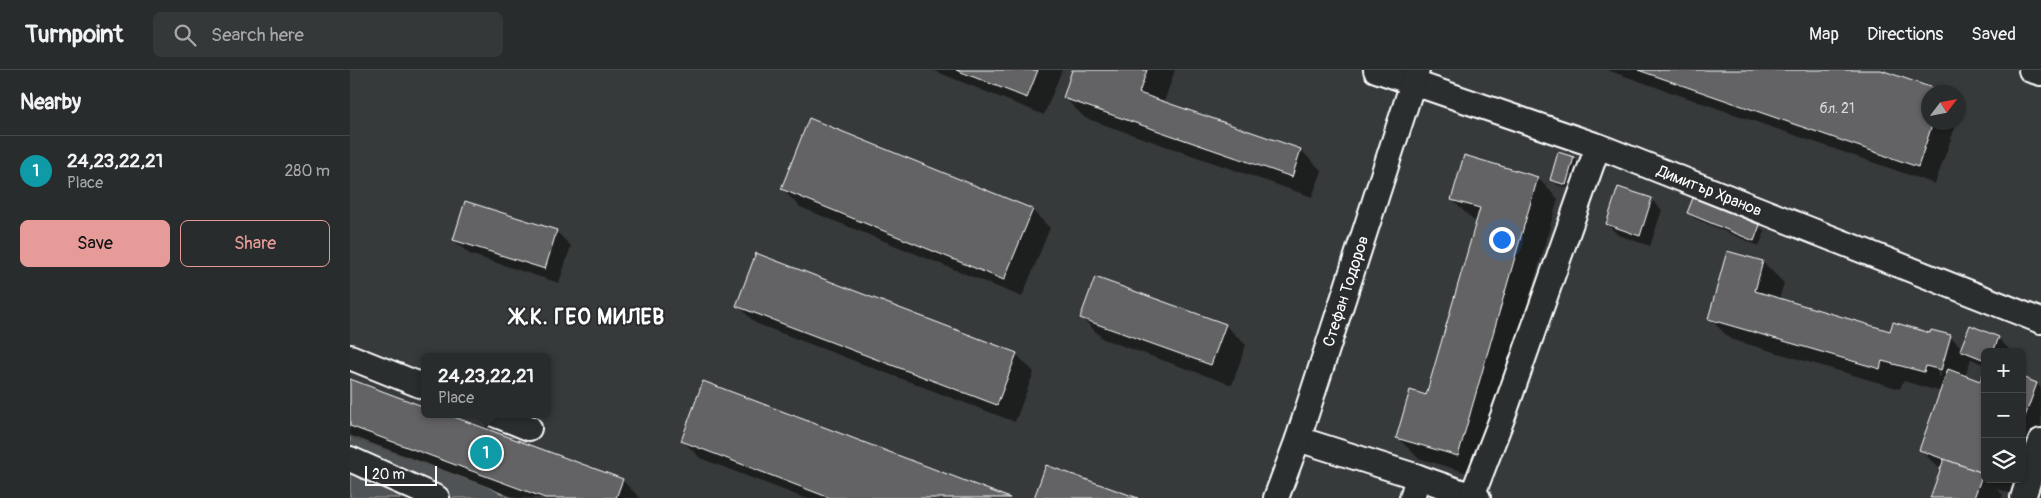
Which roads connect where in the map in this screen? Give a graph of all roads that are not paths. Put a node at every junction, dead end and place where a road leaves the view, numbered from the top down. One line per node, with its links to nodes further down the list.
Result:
1 (1376, 70): 4 (street, Димитър Хранов)
2 (2031, 70): 3 (street)
3 (2041, 73)
4 (1415, 76): 5 (street, Димитър Хранов); 11 (street, Стефан Тодоров)
5 (1598, 146): 6 (street, Димитър Хранов); 15 (street)
6 (2041, 321)
7 (350, 357): 8 (street)
8 (421, 385)
9 (504, 418): 10 (street)
10 (529, 428)
11 (1298, 439): 14 (street); 17 (street, Стефан Тодоров)
12 (2041, 441): 18 (street)
13 (350, 459): 16 (street)
14 (1415, 488): 15 (street)
15 (1475, 497)
16 (437, 498)
17 (1276, 498)
18 (2022, 498)

